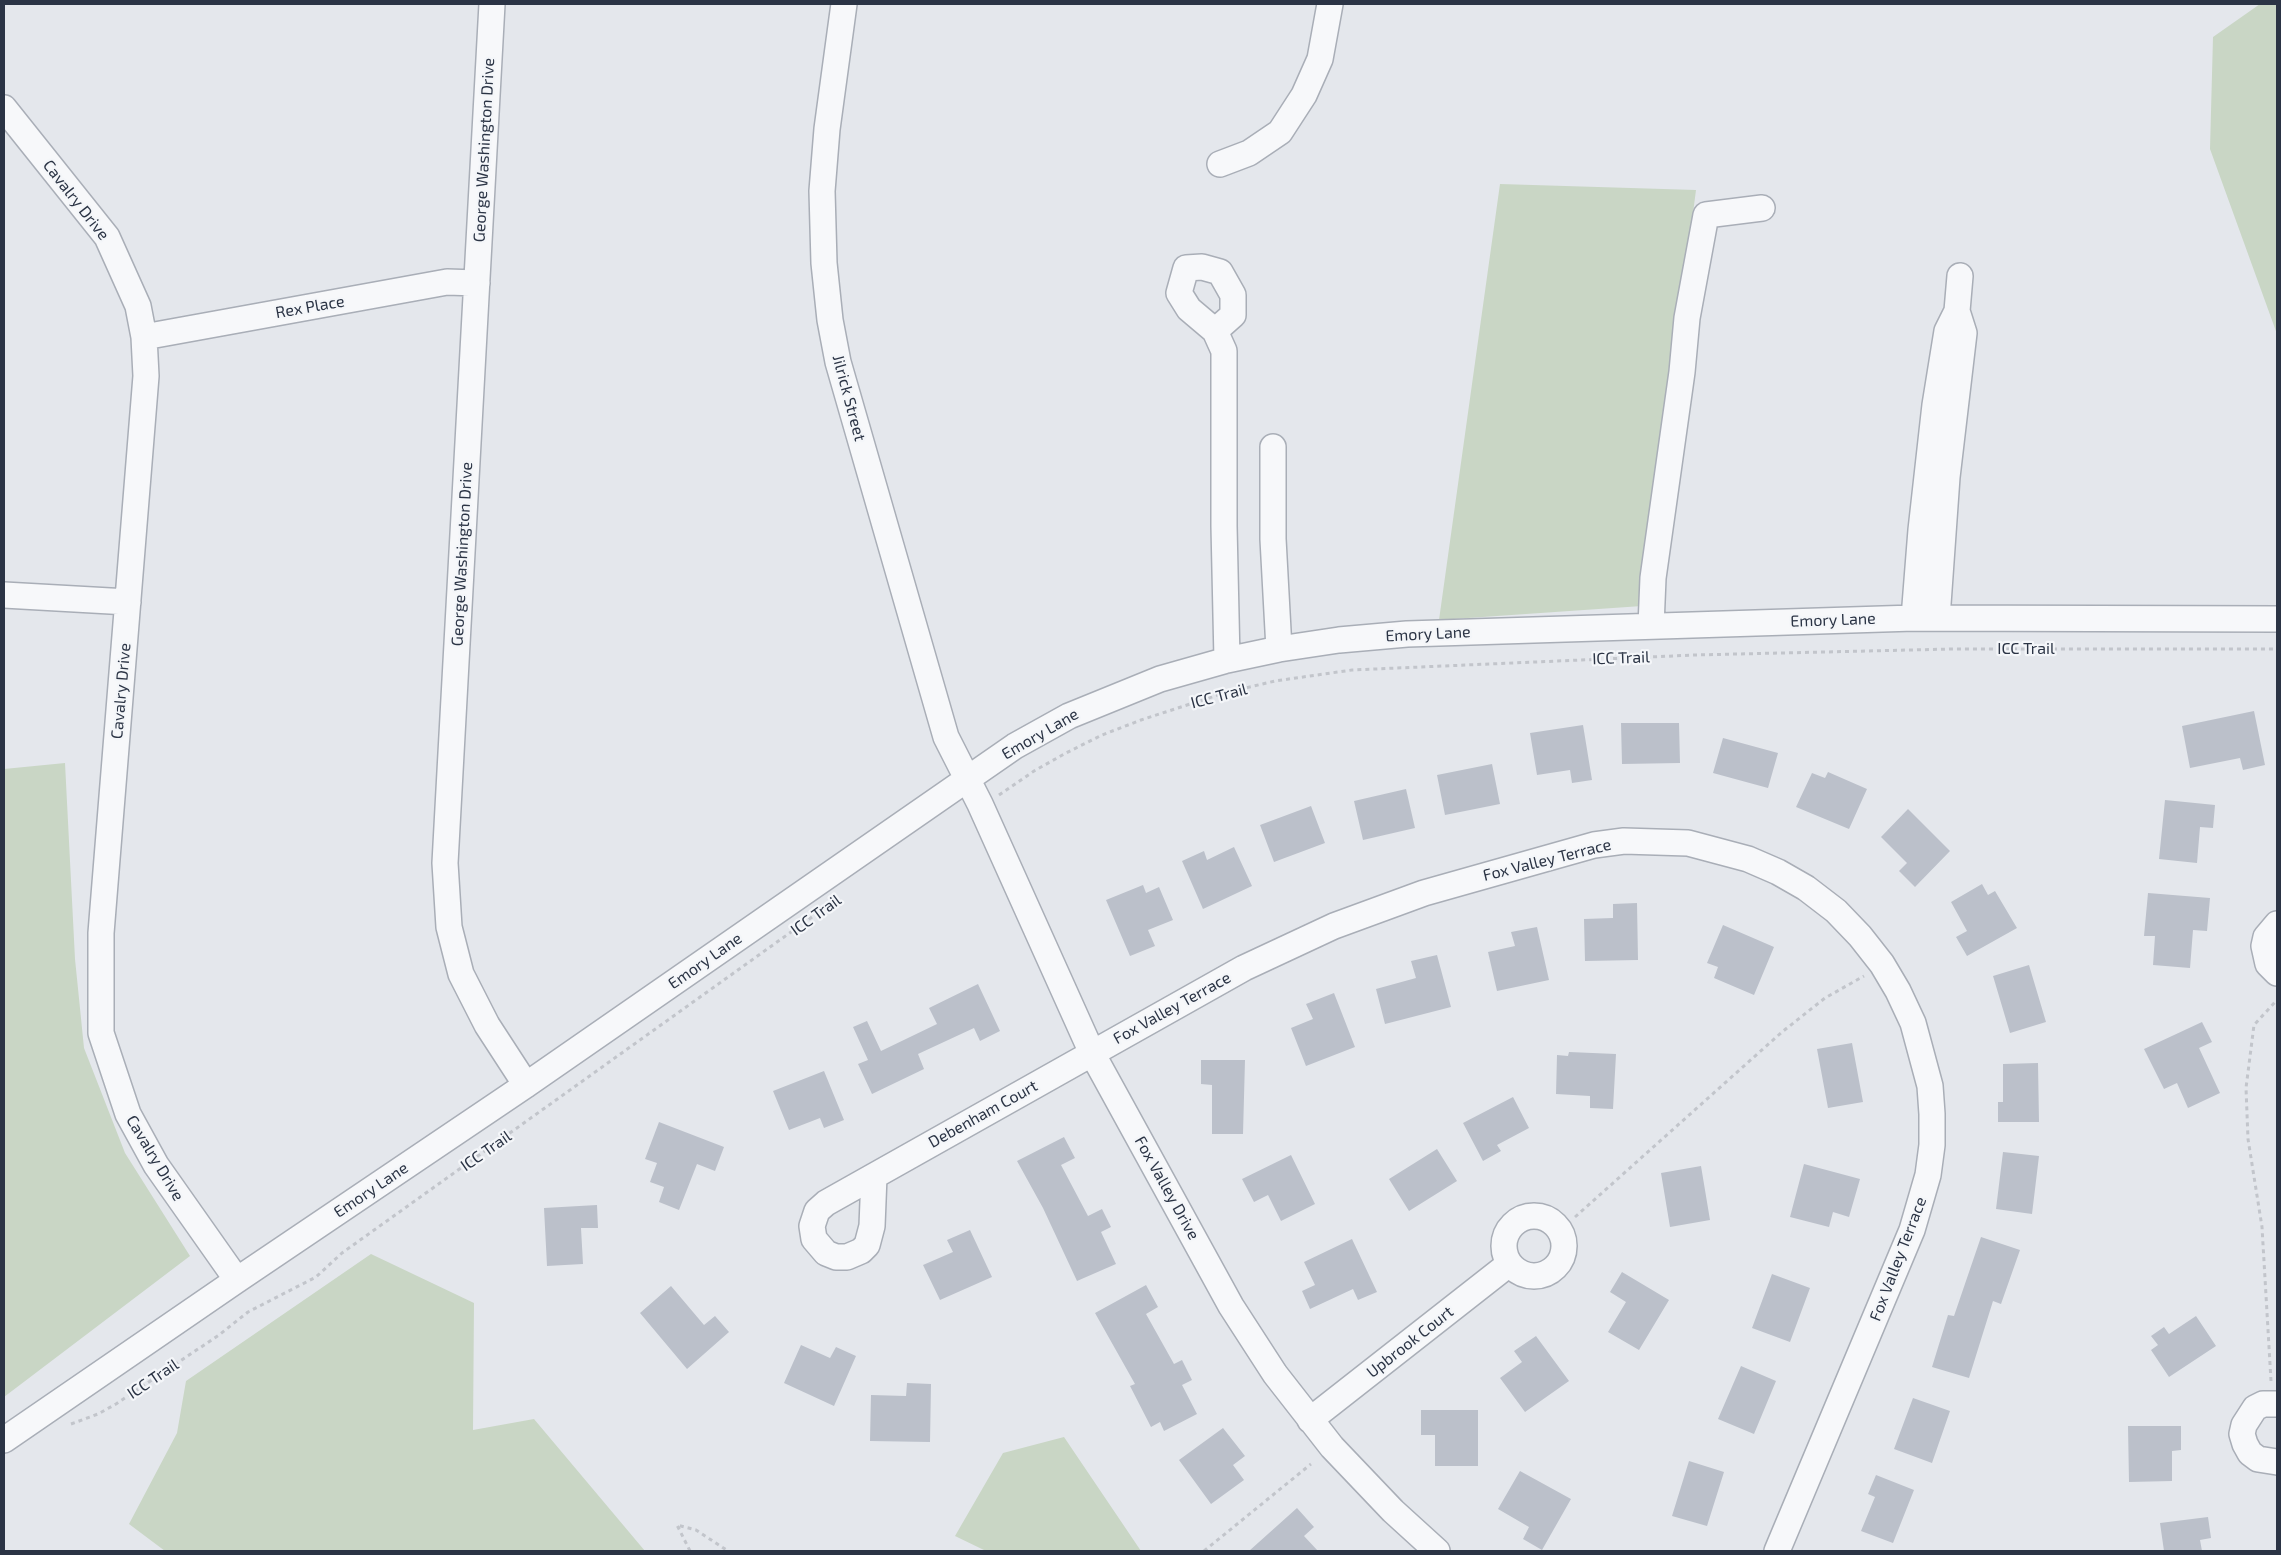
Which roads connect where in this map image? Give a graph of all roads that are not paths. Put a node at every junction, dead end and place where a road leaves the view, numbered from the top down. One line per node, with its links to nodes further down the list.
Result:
1 (492, 4): 8 (street, George Washington Drive)
2 (844, 4): 19 (street, Jilrick Street)
3 (1330, 4): 5 (street)
4 (4, 108): 10 (street, Cavalry Drive)
5 (1220, 164)
6 (1762, 208): 16 (street)
7 (1960, 276): 14 (street)
8 (477, 283): 10 (street, Rex Place); 23 (street, George Washington Drive)
9 (1215, 331): 18 (street)
10 (144, 337): 13 (street, Cavalry Drive)
11 (1274, 447): 17 (street)
12 (4, 595): 13 (street)
13 (128, 602): 26 (street, Cavalry Drive)
14 (1926, 618): 15 (street, Emory Lane); 16 (street, Emory Lane)
15 (2277, 619)
16 (1651, 626): 17 (street, Emory Lane)
17 (1279, 649): 18 (street, Emory Lane)
18 (1227, 660): 19 (street, Emory Lane)
19 (967, 778): 22 (street, Fox Valley Drive); 23 (street, Emory Lane)
20 (2277, 924): 21 (street)
21 (2277, 973)
22 (1092, 1053): 24 (street, Debenham Court); 28 (street, Fox Valley Drive); 32 (street, Fox Valley Terrace)
23 (526, 1085): 26 (street, Emory Lane)
24 (874, 1176)
25 (1509, 1264): 28 (street, Upbrook Court)
26 (237, 1280): 29 (street, Emory Lane)
27 (2274, 1392): 30 (street)
28 (1310, 1420): 31 (street, Fox Valley Drive)
29 (4, 1440)
30 (2277, 1462)
31 (1437, 1551)
32 (1777, 1551)

